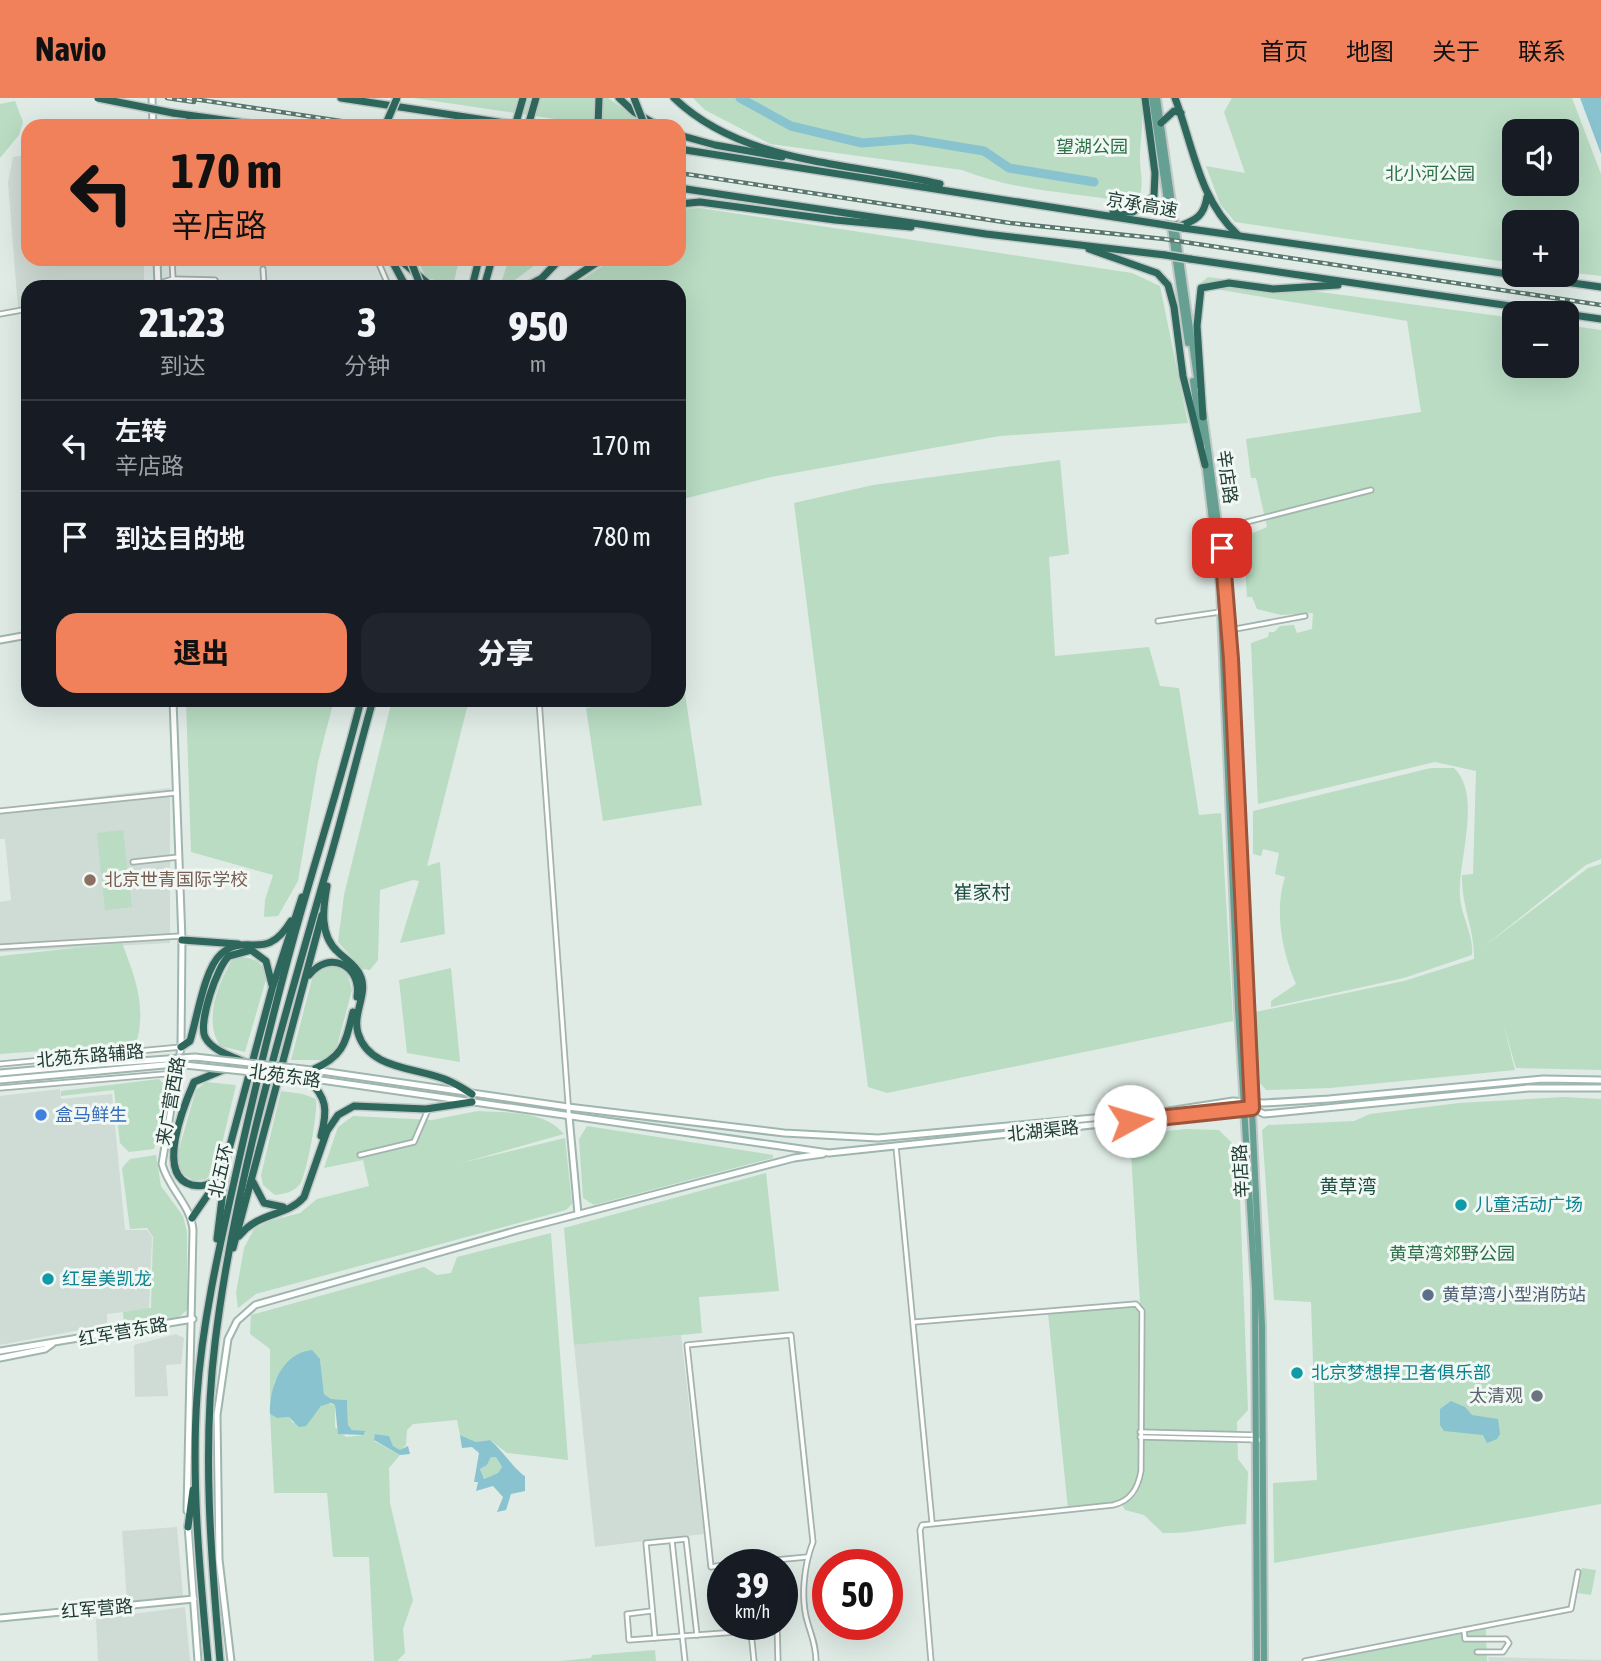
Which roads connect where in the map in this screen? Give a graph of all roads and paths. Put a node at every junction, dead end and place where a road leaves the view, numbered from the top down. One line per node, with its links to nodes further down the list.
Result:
1 (98, 98): 14 (highway, bridge)
2 (152, 98): 16 (main road)
3 (341, 98): 20 (highway)
4 (397, 98): 19 (highway, bridge)
5 (523, 98): 21 (highway, bridge)
6 (536, 98): 22 (highway)
7 (599, 98): 23 (highway)
8 (619, 98): 25 (highway)
9 (634, 98): 24 (highway, bridge)
10 (674, 98): 29 (highway)
11 (1145, 98): 34 (highway)
12 (1154, 98): 26 (main road, 辛店路); 58 (main road, 辛店路)
13 (1175, 98): 15 (highway)
14 (173, 113): 17 (highway); 18 (highway)
15 (1181, 113): 26 (highway); 32 (highway)
16 (153, 119)
17 (191, 119)
18 (216, 119)
19 (388, 119)
20 (480, 119)
21 (517, 119)
22 (529, 119)
23 (598, 119)
24 (642, 119)
25 (646, 119)
26 (1161, 123): 57 (main road, 辛店路)
27 (686, 137): 29 (highway)
28 (686, 150): 31 (highway, 京承高速)
29 (814, 160): 31 (highway)
30 (686, 189): 36 (highway)
31 (978, 194): 34 (highway, 京承高速)
32 (1207, 196): 35 (highway); 37 (highway)
33 (686, 203): 36 (highway)
34 (1094, 212): 35 (highway, 京承高速, bridge)
35 (1180, 227): 37 (highway, 京承高速)
36 (986, 234): 38 (highway)
37 (1240, 236): 51 (highway, 京承高速)
38 (1078, 245): 50 (highway, bridge); 58 (highway)
39 (172, 266): 44 (street)
40 (408, 266): 47 (highway)
41 (553, 266): 48 (highway)
42 (592, 266): 49 (highway)
43 (263, 270): 46 (street)
44 (173, 279): 45 (street)
45 (215, 280)
46 (264, 280)
47 (424, 280)
48 (538, 280)
49 (570, 280)
50 (1357, 284): 52 (highway); 57 (highway)
51 (1601, 287)
52 (1502, 305)
53 (21, 310): 54 (street)
54 (0, 314)
55 (1579, 316): 56 (highway)
56 (1601, 319)
57 (1205, 414): 60 (main road, 辛店路)
58 (1205, 465): 61 (main road, 辛店路)
59 (1371, 490): 60 (street)
60 (1220, 536): 64 (main road, 辛店路)
61 (1222, 612): 63 (street); 67 (main road, 辛店路)
62 (1305, 616): 64 (street)
63 (1158, 621)
64 (1230, 629): 67 (main road, 辛店路)
65 (21, 636): 66 (main road)
66 (0, 640)
67 (1229, 692): 99 (main road, 辛店路); 100 (main road, 辛店路)
68 (173, 707): 72 (main road, 来广营西路)
69 (359, 707): 75 (highway, 北五环)
70 (371, 707): 74 (highway, 北五环)
71 (539, 707): 101 (street)
72 (176, 793): 73 (street); 76 (main road, 来广营西路)
73 (0, 811)
74 (334, 847): 79 (highway); 114 (highway, 北五环)
75 (320, 851): 78 (highway); 115 (highway, 北五环)
76 (179, 857): 77 (street); 80 (main road, 来广营西路)
77 (133, 862)
78 (296, 911): 81 (highway); 84 (highway)
79 (321, 915): 83 (highway); 98 (highway)
80 (181, 938): 81 (highway); 82 (street); 85 (main road, 来广营西路)
81 (239, 944): 85 (highway)
82 (0, 947)
83 (307, 978): 90 (highway); 109 (highway)
84 (272, 989): 86 (highway); 106 (highway)
85 (181, 1047): 87 (street, 北苑东路辅路); 91 (main road, 来广营西路)
86 (247, 1063): 88 (main road, 北苑东路, bridge); 90 (main road, 北苑东路, bridge)
87 (0, 1064)
88 (99, 1067): 89 (main road, 北苑东路, bridge); 92 (main road, 北苑东路); 94 (main road, 北苑东路)
89 (229, 1068): 93 (main road, 北苑东路, bridge); 110 (highway)
90 (312, 1070): 98 (main road, 北苑东路)
91 (176, 1072): 96 (street, 北苑东路辅路); 112 (main road, 来广营西路)
92 (0, 1073)
93 (307, 1078): 98 (main road, 北苑东路); 109 (highway)
94 (0, 1080)
95 (1601, 1080): 100 (main road, 北湖渠路)
96 (0, 1088)
97 (1601, 1088): 102 (main road, 北湖渠路)
98 (472, 1098): 101 (main road, 北苑东路); 104 (main road, 北苑东路); 113 (highway)
99 (1243, 1100): 100 (main road, 北湖渠路); 101 (main road, 北湖渠路); 102 (main road, 辛店路)
100 (1252, 1100): 102 (main road, 辛店路)
101 (568, 1107): 104 (street)
102 (1248, 1109): 105 (main road, 北湖渠路); 122 (main road, 辛店路)
103 (426, 1112): 108 (street)
104 (569, 1116): 107 (main road, 北湖渠路); 111 (main road)
105 (896, 1147): 107 (main road, 北湖渠路); 117 (street)
106 (228, 1153): 110 (highway); 115 (highway)
107 (829, 1153): 111 (main road)
108 (360, 1155)
109 (253, 1179): 113 (highway)
110 (218, 1180): 112 (highway)
111 (578, 1214): 145 (main road)
112 (192, 1218): 116 (main road)
113 (237, 1240): 114 (highway)
114 (229, 1258): 144 (highway, 北五环)
115 (212, 1281): 123 (highway, 北五环)
116 (193, 1319): 118 (main road, 红军营东路); 125 (main road)
117 (915, 1322): 121 (street); 124 (street)
118 (52, 1344): 119 (main road, 红军营东路); 120 (main road, 红军营东路)
119 (0, 1351)
120 (0, 1358)
121 (1140, 1434): 122 (street); 124 (street)
122 (1259, 1437): 151 (main road, 辛店路); 152 (main road, 辛店路)
123 (196, 1472): 125 (highway); 143 (highway, 北五环)
124 (933, 1522): 150 (street)
125 (188, 1527): 131 (main road)
126 (672, 1540): 132 (street); 136 (street); 137 (street)
127 (709, 1549): 128 (street)
128 (807, 1557): 129 (street); 149 (street)
129 (798, 1558)
130 (1578, 1572): 134 (street)
131 (194, 1599): 133 (main road, 红军营路); 142 (main road)
132 (651, 1611): 138 (street); 138 (street)
133 (0, 1618)
134 (1464, 1630): 141 (street); 153 (street)
135 (707, 1634): 136 (street)
136 (698, 1635): 137 (street)
137 (682, 1637): 138 (street); 146 (street)
138 (655, 1638)
139 (752, 1640): 147 (street)
140 (777, 1640): 148 (street)
141 (1476, 1652)
142 (198, 1661)
143 (208, 1661)
144 (220, 1661)
145 (231, 1661)
146 (685, 1661)
147 (754, 1661)
148 (778, 1661)
149 (816, 1661)
150 (931, 1661)
151 (1257, 1661)
152 (1264, 1661)
153 (1305, 1661)

